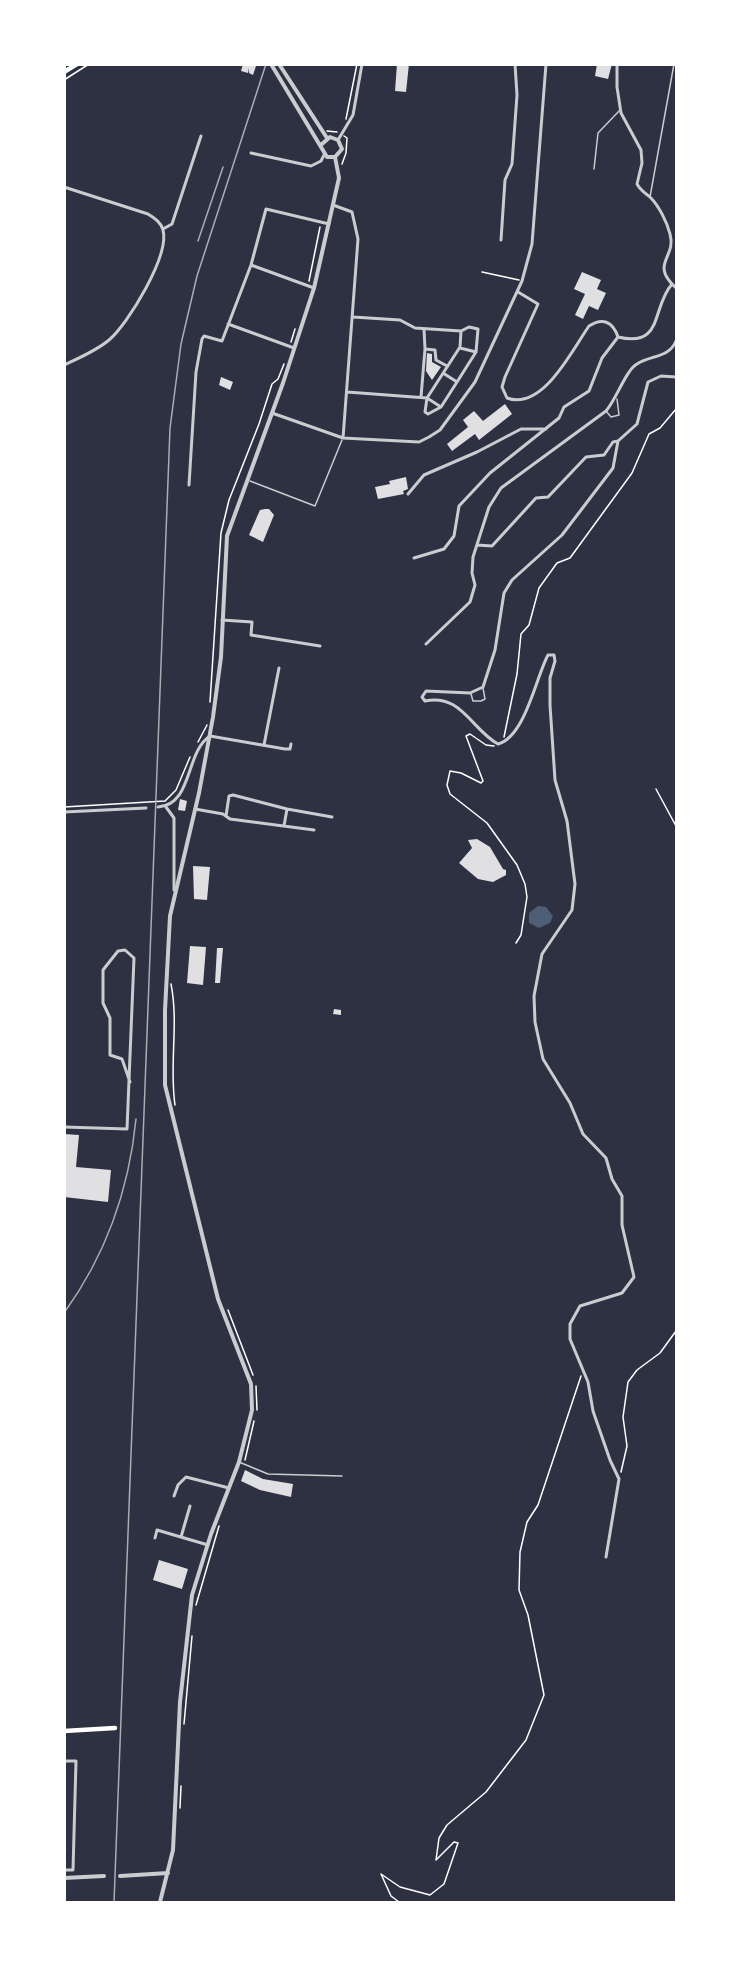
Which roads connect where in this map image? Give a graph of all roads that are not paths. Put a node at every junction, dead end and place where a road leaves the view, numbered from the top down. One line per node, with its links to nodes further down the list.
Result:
1 (76, 64): 9 (main road)
2 (271, 64): 14 (street)
3 (279, 64): 12 (street)
4 (362, 64): 13 (street)
5 (515, 64): 24 (street)
6 (546, 64): 29 (street)
7 (617, 64): 10 (street)
8 (674, 64): 20 (lane)
9 (64, 72)
10 (621, 109): 18 (lane); 20 (street)
11 (201, 136): 23 (street)
12 (327, 138): 13 (street); 14 (street)
13 (338, 140): 17 (street)
14 (321, 144): 16 (street)
15 (251, 153): 16 (street)
16 (324, 155): 17 (street)
17 (335, 157): 21 (street)
18 (594, 169)
19 (64, 187): 23 (street)
20 (650, 198): 26 (street)
21 (333, 205): 22 (street); 30 (street)
22 (328, 224): 25 (street); 27 (street)
23 (163, 229): 40 (street)
24 (501, 240)
25 (251, 265): 27 (street); 31 (street)
26 (672, 284): 28 (street); 34 (street)
27 (314, 288): 37 (street)
28 (676, 288)
29 (518, 292): 34 (street); 53 (street)
30 (353, 317): 32 (street); 45 (street)
31 (228, 324): 37 (street); 56 (street)
32 (424, 329): 33 (street); 38 (street)
33 (461, 331): 36 (street); 39 (street)
34 (618, 337): 52 (street)
35 (676, 341): 48 (street)
36 (460, 347): 39 (street); 41 (street)
37 (295, 348): 51 (street)
38 (425, 349): 41 (street); 46 (street)
39 (476, 352): 44 (street)
40 (64, 365)
41 (447, 366): 42 (street)
42 (442, 373): 44 (street); 47 (street)
43 (676, 377): 54 (street)
44 (458, 382): 49 (street)
45 (347, 392): 46 (street); 53 (street)
46 (421, 397): 47 (street)
47 (427, 398): 49 (street); 49 (street)
48 (617, 399): 50 (street); 50 (lane)
49 (441, 407)
50 (606, 411): 58 (street)
51 (272, 413): 53 (street); 55 (street)
52 (546, 429): 57 (street); 59 (street)
53 (343, 438): 55 (lane)
54 (618, 441): 58 (street); 64 (street)
55 (246, 480): 60 (street)
56 (189, 485)
57 (408, 494)
58 (477, 545): 61 (street)
59 (414, 558)
60 (222, 620): 62 (street); 66 (street)
61 (426, 644)
62 (320, 646)
63 (279, 668): 68 (street)
64 (483, 687): 65 (street); 65 (lane)
65 (471, 693): 90 (street)
66 (210, 736): 68 (street); 70 (street); 72 (street)
67 (291, 744): 68 (street)
68 (264, 746)
69 (158, 807): 70 (street)
70 (166, 807): 79 (street)
71 (146, 808): 74 (street)
72 (195, 809): 75 (street); 79 (street)
73 (287, 810): 75 (street); 76 (street); 77 (street)
74 (64, 812)
75 (226, 816): 77 (street)
76 (332, 817)
77 (284, 826): 78 (street)
78 (314, 831)
79 (174, 890): 82 (street)
80 (130, 1082): 80 (street); 81 (street)
81 (64, 1127)
82 (238, 1462): 83 (lane); 84 (street)
83 (342, 1476)
84 (230, 1488): 85 (street); 89 (street)
85 (174, 1496)
86 (190, 1506): 87 (street)
87 (181, 1537): 88 (street); 89 (street)
88 (155, 1538)
89 (208, 1545): 95 (street)
90 (606, 1557)
91 (116, 1728): 92 (main road)
92 (64, 1731)
93 (64, 1761): 94 (street)
94 (64, 1870)
95 (168, 1873): 97 (street); 99 (street)
96 (104, 1876): 98 (street)
97 (120, 1876)
98 (64, 1878)
99 (160, 1902)

